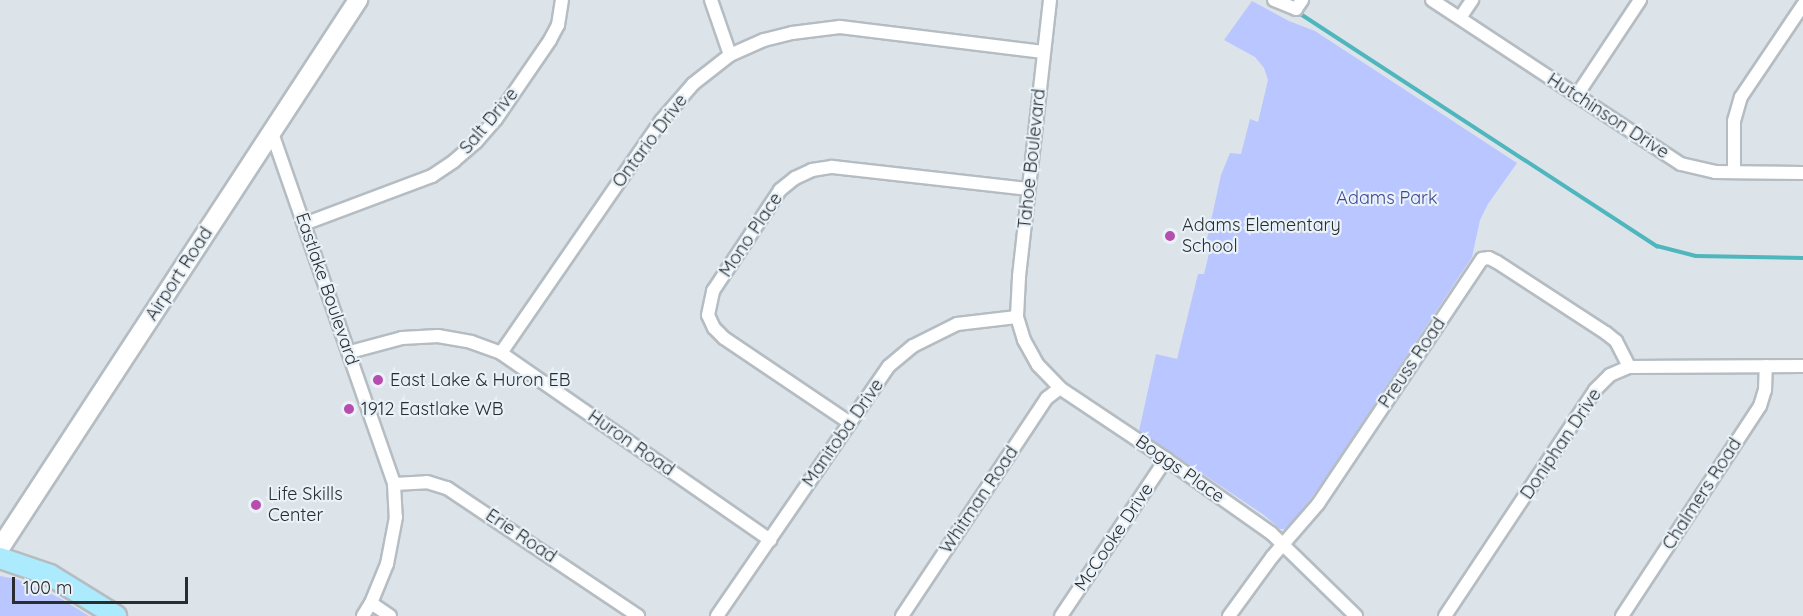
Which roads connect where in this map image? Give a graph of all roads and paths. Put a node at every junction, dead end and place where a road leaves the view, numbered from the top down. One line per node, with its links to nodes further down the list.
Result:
1 (358, 0): 15 (main road, Airport Road)
2 (562, 0): 19 (street, Salt Drive)
3 (711, 0): 13 (street)
4 (1050, 0): 12 (street, Tahoe Boulevard)
5 (1274, 0): 6 (street)
6 (1302, 0)
7 (1432, 0): 11 (street, Hutchinson Drive)
8 (1472, 0): 11 (street)
9 (1640, 0): 14 (street)
10 (1803, 5): 16 (street)
11 (1460, 18): 14 (street, Hutchinson Drive)
12 (1044, 52): 13 (street, Ontario Drive); 18 (street, Tahoe Boulevard)
13 (730, 55): 22 (street, Ontario Drive)
14 (1577, 95): 16 (street, Hutchinson Drive)
15 (272, 133): 19 (street, Eastlake Boulevard); 32 (main road, Airport Road)
16 (1734, 172): 17 (street, Hutchinson Drive)
17 (1803, 173)
18 (1028, 189): 20 (street, Tahoe Boulevard); 27 (street, Mono Place)
19 (304, 224): 21 (street, Eastlake Boulevard)
20 (1017, 317): 26 (street, Boggs Place); 27 (street, Manitoba Drive)
21 (350, 352): 22 (street, Huron Road); 29 (street, Eastlake Boulevard)
22 (501, 353): 30 (street, Huron Road)
23 (1766, 366): 24 (street, Doniphan Drive); 25 (street, Doniphan Drive); 45 (street, Chalmers Road)
24 (1803, 366)
25 (1629, 367): 31 (street, Preuss Road); 44 (street, Doniphan Drive)
26 (1060, 388): 28 (street, Boggs Place); 40 (street, Whitman Road)
27 (850, 423): 30 (street, Manitoba Drive)
28 (1166, 459): 31 (street, Boggs Place); 41 (street, McCooke Drive)
29 (394, 484): 34 (street, Eastlake Boulevard); 38 (street, Erie Road)
30 (770, 540): 39 (street, Manitoba Drive)
31 (1284, 544): 42 (street, Preuss Road); 43 (street, Boggs Place)
32 (0, 548)
33 (0, 558): 35 (main road)
34 (371, 603): 36 (street, Eastlake Boulevard); 37 (street)
35 (116, 616)
36 (363, 616)
37 (390, 616)
38 (638, 616)
39 (717, 616)
40 (902, 616)
41 (1061, 616)
42 (1229, 616)
43 (1356, 616)
44 (1445, 616)
45 (1622, 616)

